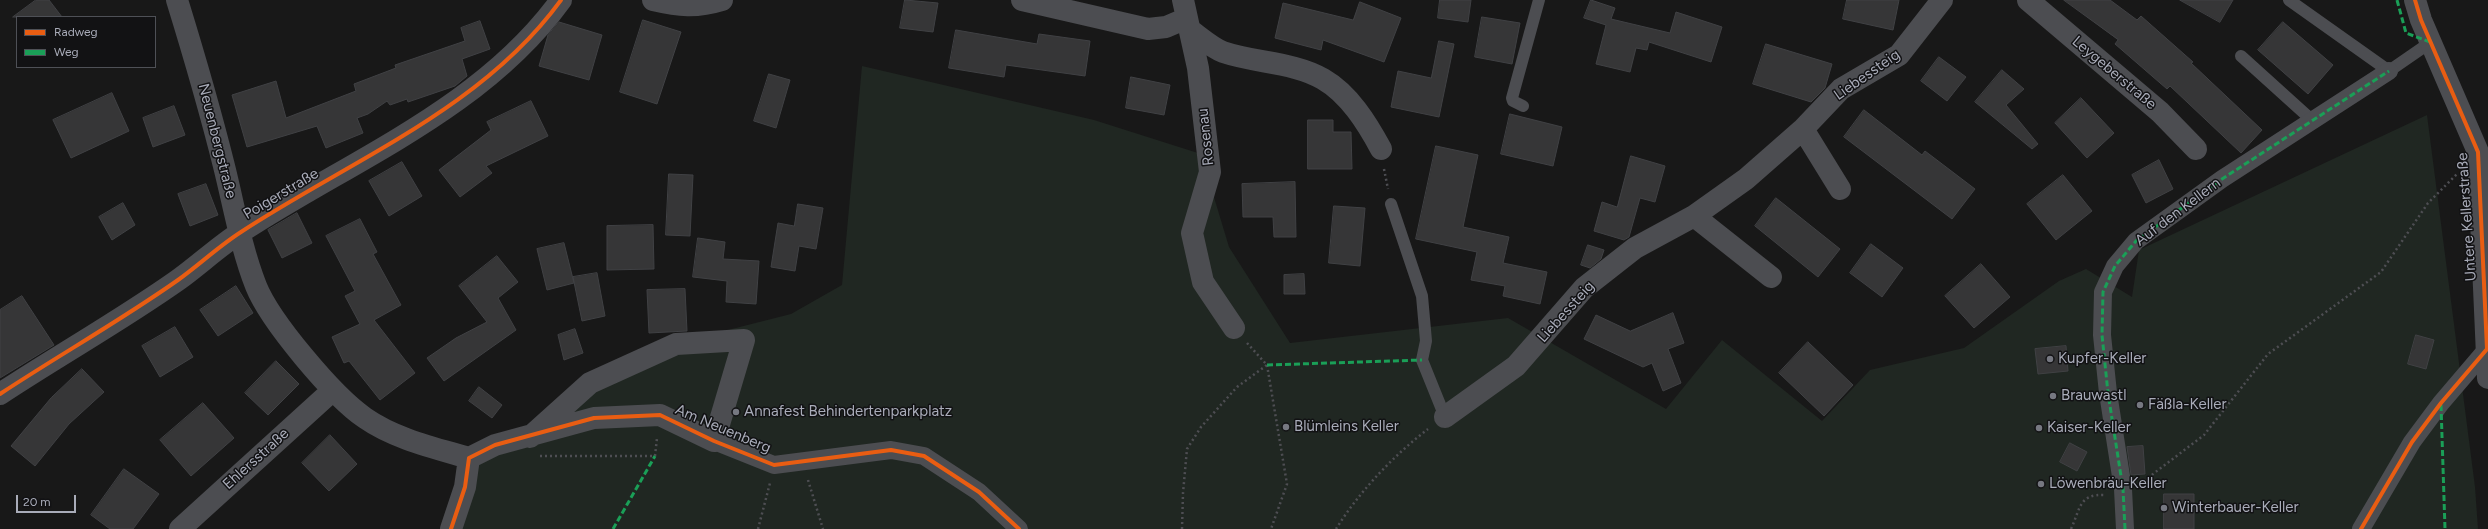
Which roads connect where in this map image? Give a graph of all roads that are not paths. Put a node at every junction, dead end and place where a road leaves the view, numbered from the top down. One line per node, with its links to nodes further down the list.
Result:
1 (177, 0): 24 (street, Neuenbergstraße)
2 (561, 0): 24 (street, Poigerstraße)
3 (653, 0): 4 (street)
4 (722, 0)
5 (1022, 0): 11 (street)
6 (1539, 0): 15 (lane)
7 (1942, 0): 17 (street, Liebessteig)
8 (2028, 0): 19 (street, Leygeberstraße)
9 (2289, 0): 14 (lane)
10 (2415, 0): 12 (street, Untere Kellerstraße)
11 (1187, 16): 18 (street); 26 (street, Rosenau)
12 (2430, 42): 14 (lane); 20 (street, Untere Kellerstraße)
13 (2241, 56): 16 (lane)
14 (2389, 71): 16 (street, Auf den Kellern)
15 (1523, 106)
16 (2314, 122): 38 (street, Auf den Kellern)
17 (1803, 128): 21 (street); 23 (street, Liebessteig)
18 (1381, 148)
19 (2196, 149)
20 (2483, 152): 27 (street, Untere Kellerstraße)
21 (1840, 189)
22 (1391, 204): 31 (lane)
23 (1694, 216): 25 (street); 31 (street, Liebessteig)
24 (240, 232): 29 (street, Neuenbergstraße); 30 (street, Poigerstraße)
25 (1771, 277)
26 (1234, 328)
27 (2487, 349): 28 (street, Untere Kellerstraße); 39 (street)
28 (2488, 378)
29 (333, 390): 34 (street, Neuenbergstraße); 35 (street, Ehlersstraße)
30 (0, 394)
31 (1445, 417)
32 (714, 441): 33 (street, Am Neuenberg); 33 (street, Am Neuenberg); 37 (street, Am Neuenberg)
33 (532, 446): 34 (street, Am Neuenberg)
34 (469, 458): 36 (street)
35 (180, 529)
36 (451, 529)
37 (1019, 529)
38 (2125, 529)
39 (2361, 529)

